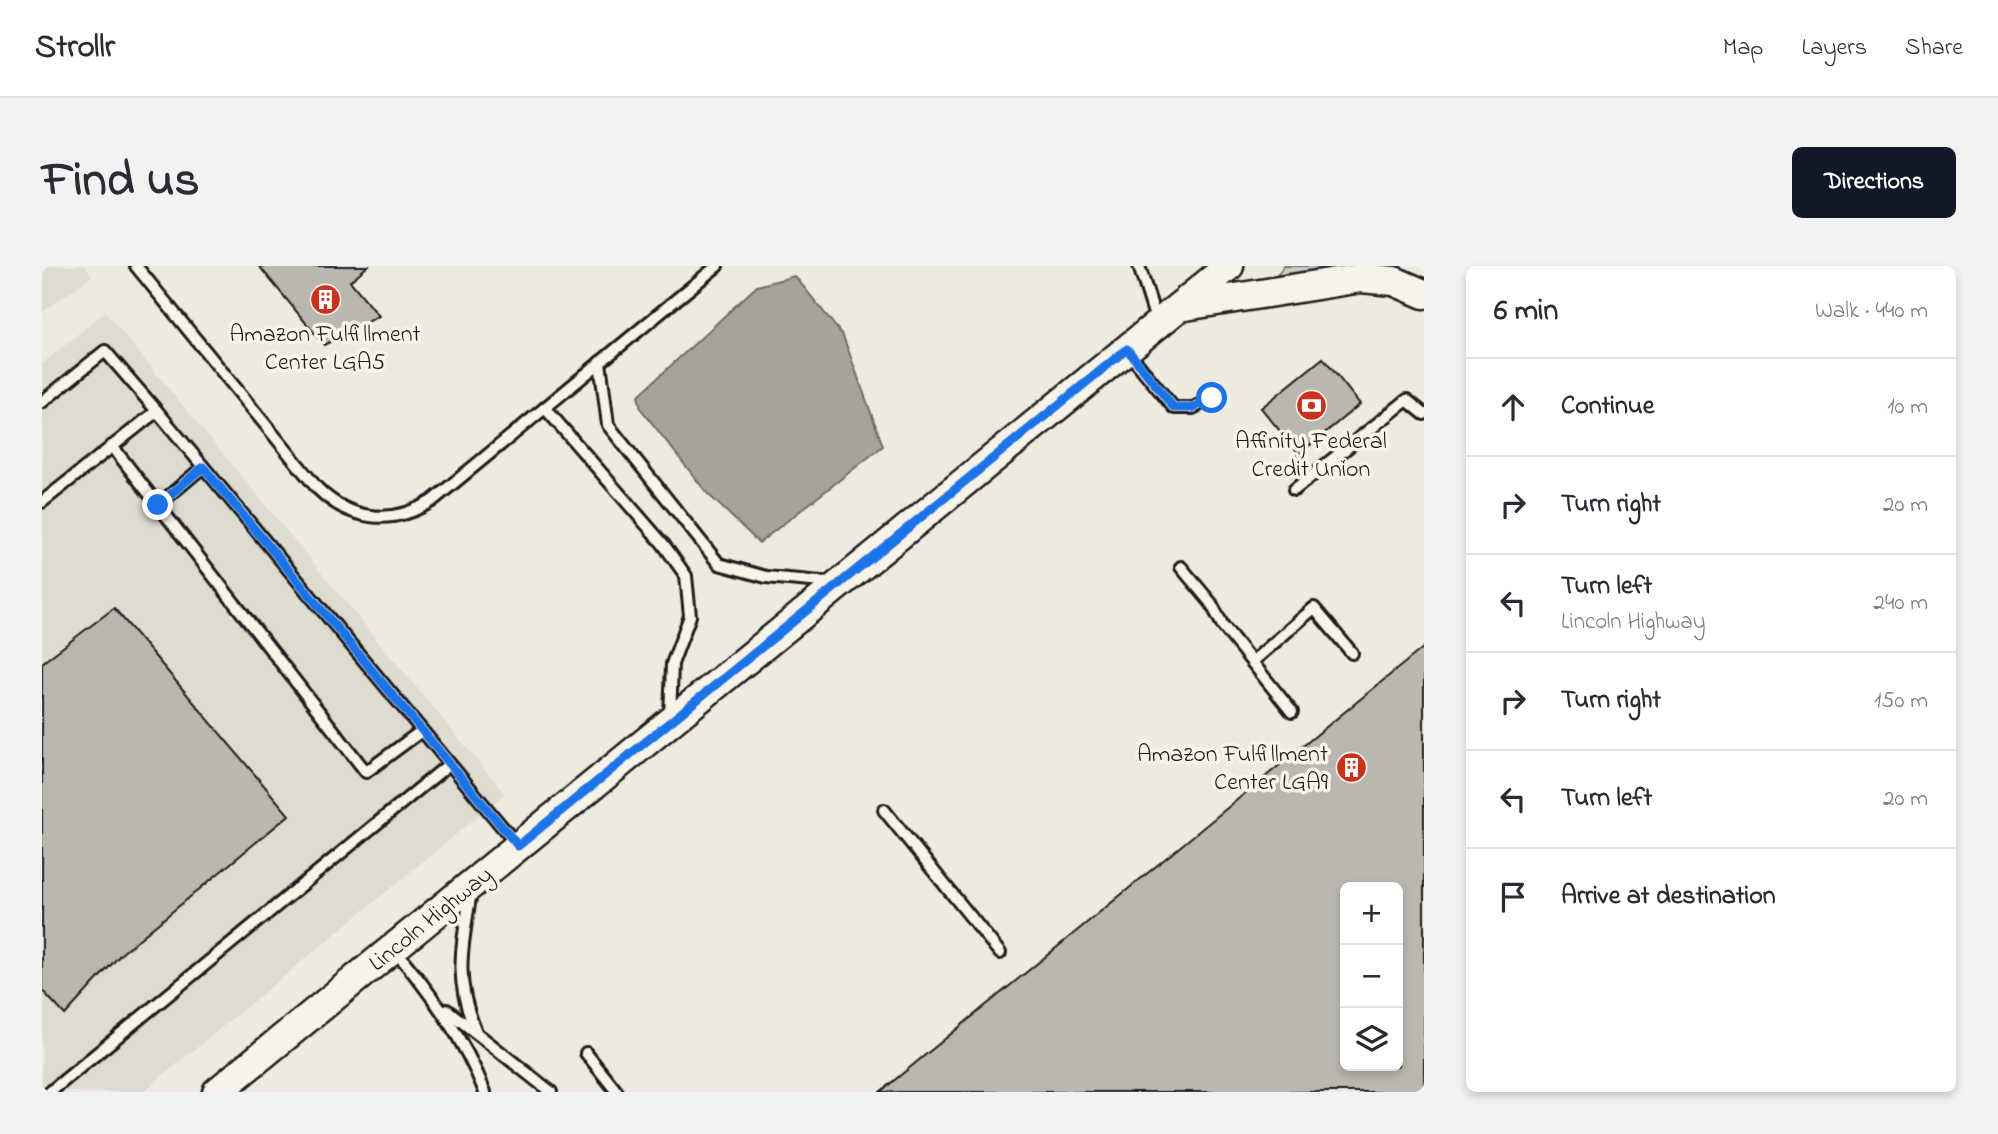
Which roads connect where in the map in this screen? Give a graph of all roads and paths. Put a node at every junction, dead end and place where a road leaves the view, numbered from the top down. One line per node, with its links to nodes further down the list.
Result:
1 (136, 266): 13 (lane)
2 (717, 266): 10 (lane)
3 (1139, 266): 8 (lane)
4 (1230, 266): 8 (main road, Lincoln Highway)
5 (1413, 266): 6 (main road)
6 (1424, 280)
7 (1424, 295): 8 (main road)
8 (1167, 316): 9 (main road, Lincoln Highway)
9 (1127, 349): 11 (lane); 22 (main road, Lincoln Highway)
10 (600, 362): 13 (lane); 22 (lane)
11 (1212, 398)
12 (42, 402): 14 (lane)
13 (545, 408): 26 (lane)
14 (157, 411): 16 (lane); 17 (lane)
15 (1424, 414): 18 (lane)
16 (112, 446): 19 (lane); 20 (lane)
17 (203, 467): 20 (lane); 27 (lane)
18 (1294, 490)
19 (42, 502)
20 (158, 505): 27 (lane)
21 (1181, 567): 24 (lane)
22 (840, 583): 26 (main road, Lincoln Highway)
23 (1352, 653): 24 (lane)
24 (1252, 662): 25 (lane)
25 (1292, 712)
26 (670, 722): 30 (main road, Lincoln Highway)
27 (420, 732): 28 (lane)
28 (448, 765): 30 (lane); 37 (lane)
29 (884, 810): 33 (lane)
30 (518, 846): 31 (main road, Lincoln Highway)
31 (473, 883): 32 (main road, Lincoln Highway); 35 (lane)
32 (393, 947): 34 (lane); 38 (main road, Lincoln Highway)
33 (1000, 953)
34 (439, 1004): 35 (lane); 39 (lane)
35 (476, 1032): 40 (lane)
36 (586, 1053): 41 (lane)
37 (50, 1092)
38 (217, 1092)
39 (485, 1092)
40 (551, 1092)
41 (617, 1092)

